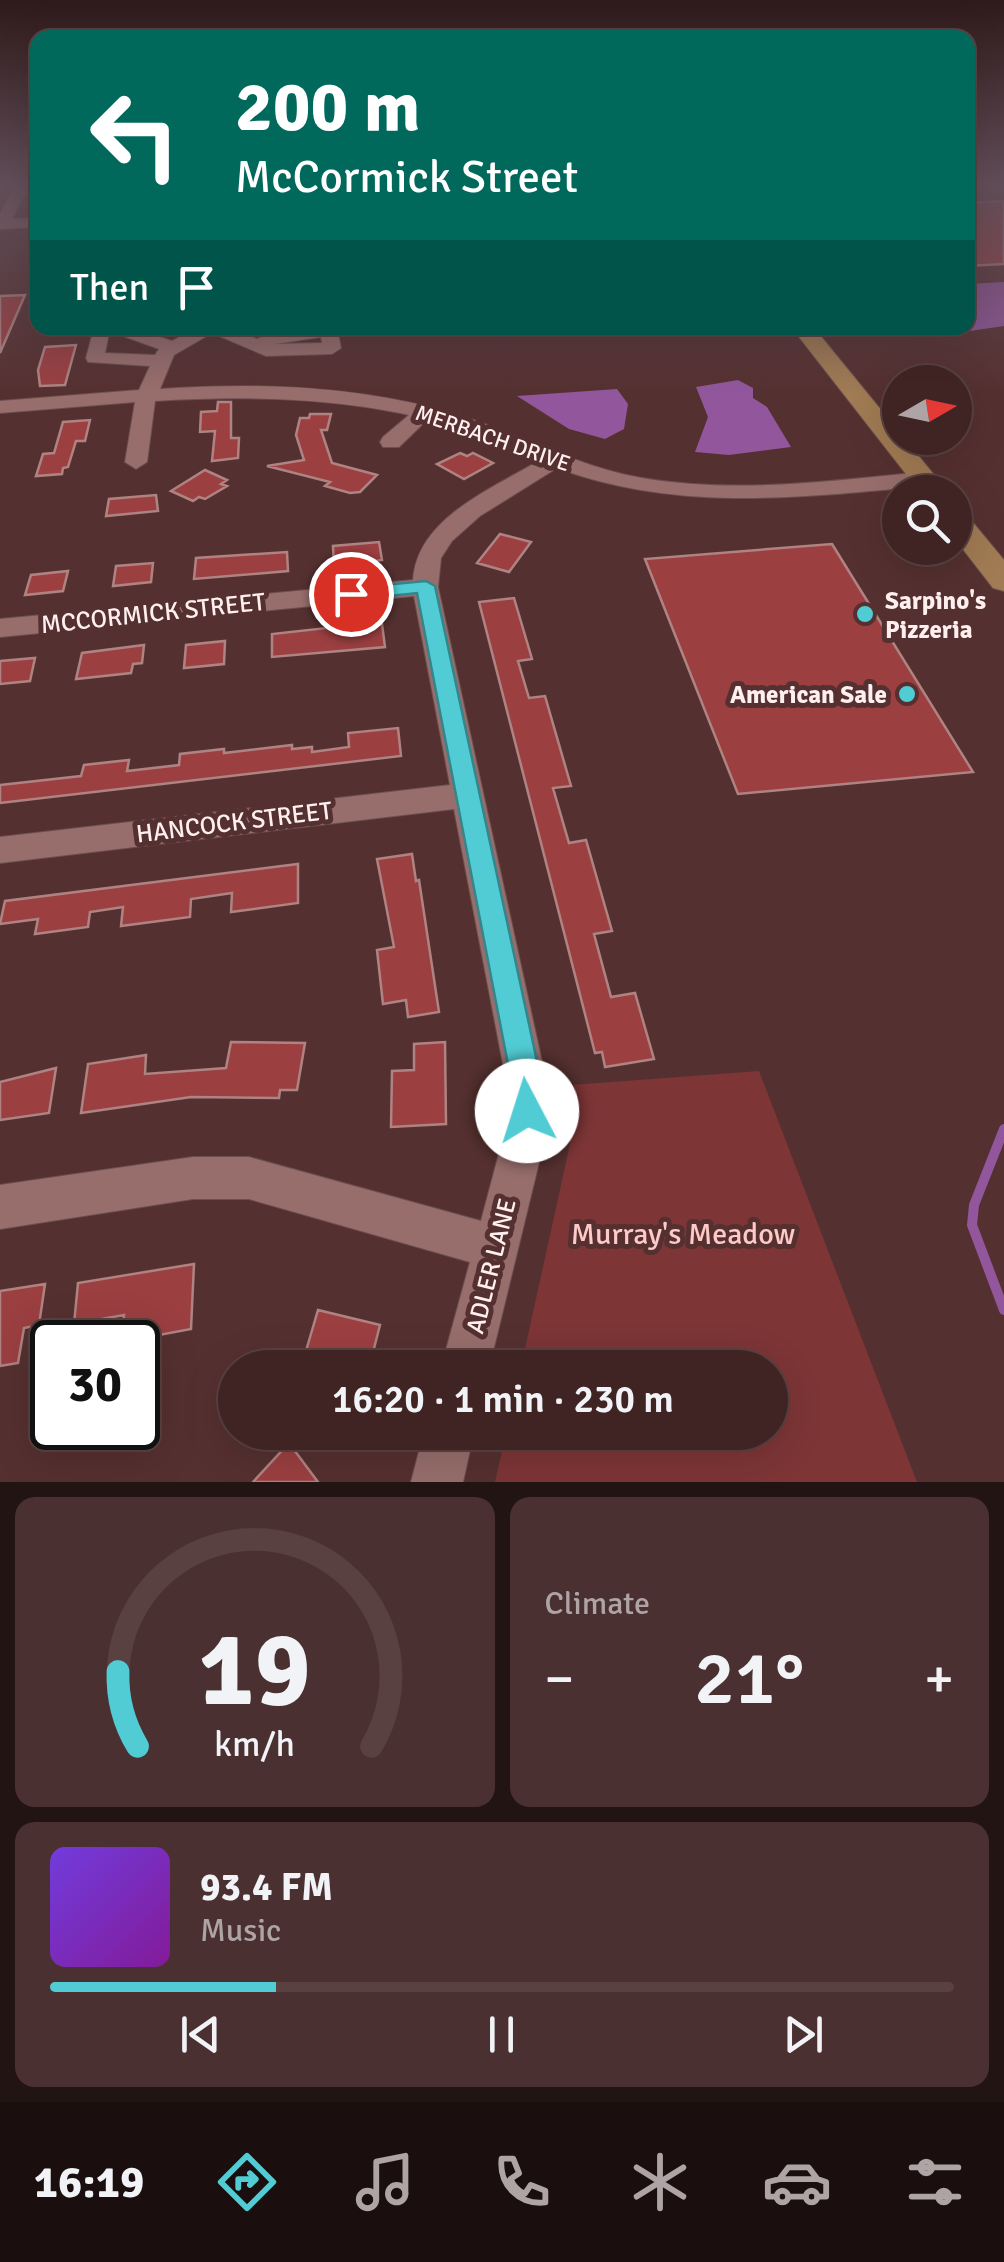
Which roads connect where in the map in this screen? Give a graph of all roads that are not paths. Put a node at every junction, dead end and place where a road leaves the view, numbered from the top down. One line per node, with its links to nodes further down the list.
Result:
1 (100, 335): 7 (street)
2 (131, 335): 7 (street)
3 (197, 335): 7 (street)
4 (231, 335): 6 (street)
5 (809, 335): 14 (main road)
6 (256, 347)
7 (168, 354): 8 (street)
8 (146, 397): 9 (street, MERBACH DRIVE); 10 (street, MERBACH DRIVE); 13 (street)
9 (0, 408)
10 (424, 412): 11 (street); 12 (street, MERBACH DRIVE)
11 (390, 442)
12 (554, 460): 15 (street, MERBACH DRIVE); 18 (street, ADLER LANE)
13 (136, 462)
14 (920, 475)
15 (882, 488)
16 (972, 541): 17 (main road)
17 (1004, 581)
18 (426, 586): 19 (street, MCCORMICK STREET); 20 (street, ADLER LANE)
19 (0, 628)
20 (468, 795): 21 (street, HANCOCK STREET); 23 (street, ADLER LANE)
21 (0, 850)
22 (0, 1207): 23 (street)
23 (494, 1247): 24 (street, ADLER LANE)
24 (469, 1350)
25 (445, 1450): 26 (street)
26 (437, 1482)

